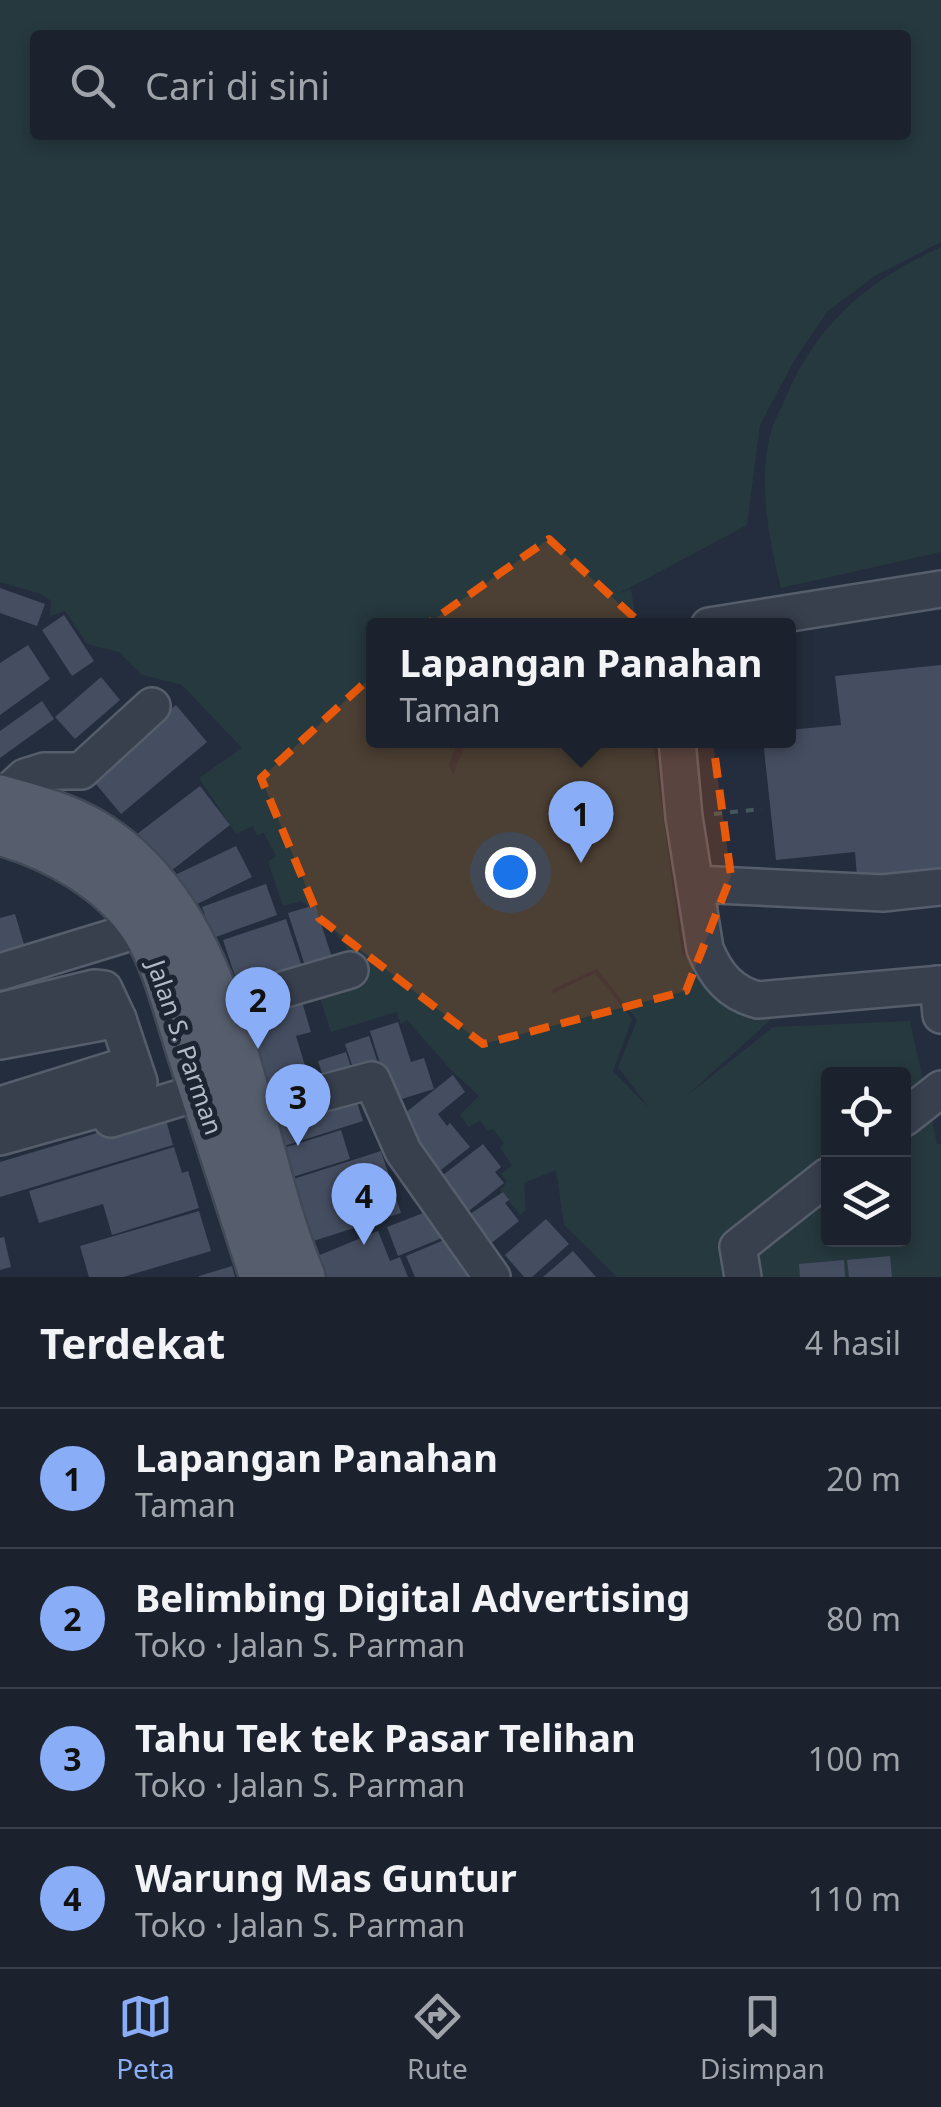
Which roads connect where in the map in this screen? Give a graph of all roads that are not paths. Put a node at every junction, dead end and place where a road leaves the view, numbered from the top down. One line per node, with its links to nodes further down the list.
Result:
1 (941, 589): 2 (street)
2 (758, 618)
3 (152, 706): 5 (street)
4 (678, 748): 6 (street)
5 (1, 809): 8 (main road, Jalan S. Parman); 15 (main road, Jalan S. Parman)
6 (695, 884): 7 (street); 11 (street)
7 (941, 887)
8 (144, 928): 10 (street); 15 (main road, Jalan S. Parman)
9 (350, 970): 15 (street)
10 (0, 972)
11 (940, 994)
12 (0, 1011): 14 (street)
13 (0, 1041): 14 (street)
14 (125, 1042): 15 (street); 17 (street); 20 (street)
15 (205, 1046): 19 (main road, Jalan S. Parman); 21 (street); 23 (main road, Jalan S. Parman)
16 (941, 1088): 18 (street)
17 (0, 1105)
18 (911, 1112)
19 (250, 1113): 24 (main road, Jalan S. Parman); 25 (street)
20 (0, 1138)
21 (0, 1154)
22 (821, 1181): 26 (street)
23 (263, 1277)
24 (302, 1277)
25 (492, 1277)
26 (743, 1277)

